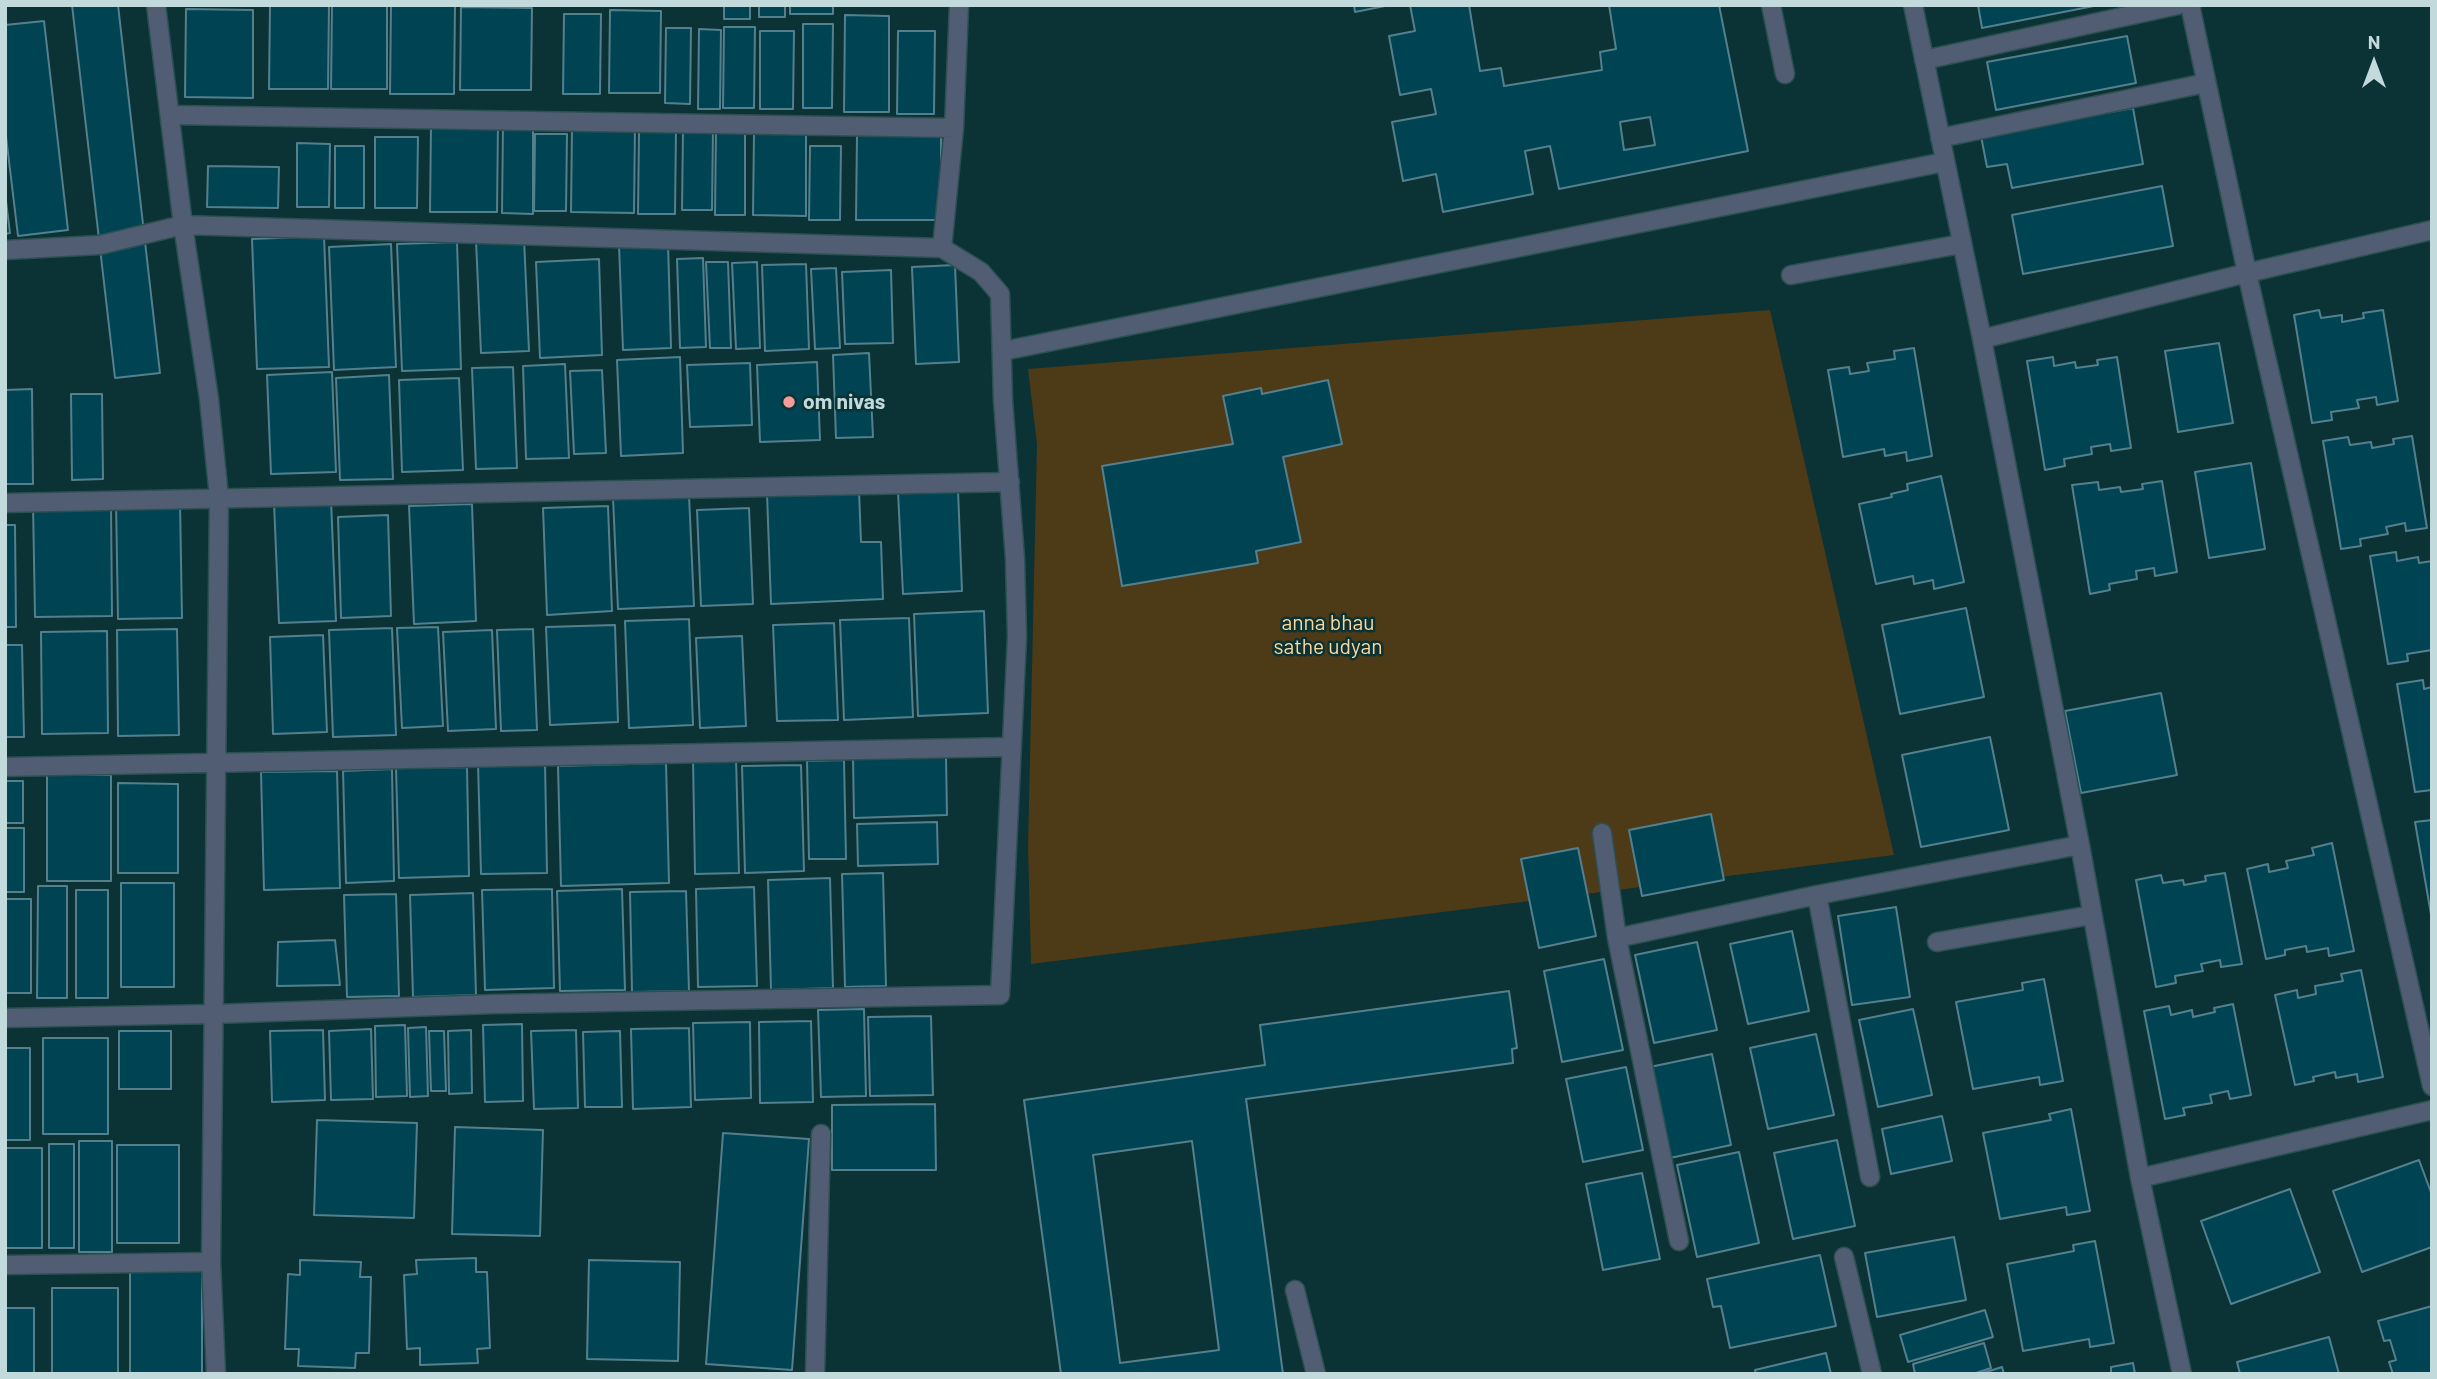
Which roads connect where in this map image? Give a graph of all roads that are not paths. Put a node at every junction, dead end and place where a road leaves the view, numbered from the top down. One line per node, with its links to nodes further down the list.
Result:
1 (156, 5): 10 (street)
2 (959, 5): 11 (street)
3 (1771, 5): 8 (street)
4 (1913, 5): 7 (street)
5 (2178, 5): 7 (street)
6 (2190, 5): 9 (street)
7 (1924, 60): 12 (street)
8 (1785, 74)
9 (2206, 83): 12 (street); 19 (street)
10 (170, 116): 11 (street); 14 (street)
11 (954, 128): 17 (street)
12 (1940, 138): 13 (street)
13 (1944, 162): 16 (street); 22 (street)
14 (183, 225): 17 (street); 18 (street); 24 (street)
15 (2432, 230): 19 (street)
16 (1961, 244): 20 (street); 21 (street)
17 (942, 248): 22 (street)
18 (5, 250)
19 (2246, 273): 21 (street); 37 (street)
20 (1791, 275)
21 (1982, 339): 30 (street)
22 (1003, 351): 23 (street)
23 (1010, 482): 24 (street); 26 (street)
24 (219, 498): 25 (street); 27 (street)
25 (5, 503)
26 (1011, 747): 27 (street); 35 (street)
27 (218, 764): 28 (street); 35 (street)
28 (5, 767)
29 (1602, 833): 33 (street)
30 (2080, 845): 31 (street); 32 (street)
31 (1817, 895): 33 (street); 40 (street)
32 (2092, 915): 34 (street); 41 (street)
33 (1617, 938): 42 (street)
34 (1937, 942)
35 (215, 1014): 36 (street); 44 (street)
36 (5, 1018)
37 (2432, 1086)
38 (2432, 1110): 41 (street)
39 (821, 1134): 48 (street)
40 (1870, 1177)
41 (2140, 1178): 51 (street)
42 (1679, 1241)
43 (1844, 1257): 50 (street)
44 (211, 1262): 45 (street); 47 (street)
45 (5, 1265)
46 (1295, 1290): 49 (street)
47 (216, 1374)
48 (815, 1374)
49 (1316, 1374)
50 (1872, 1374)
51 (2182, 1374)

